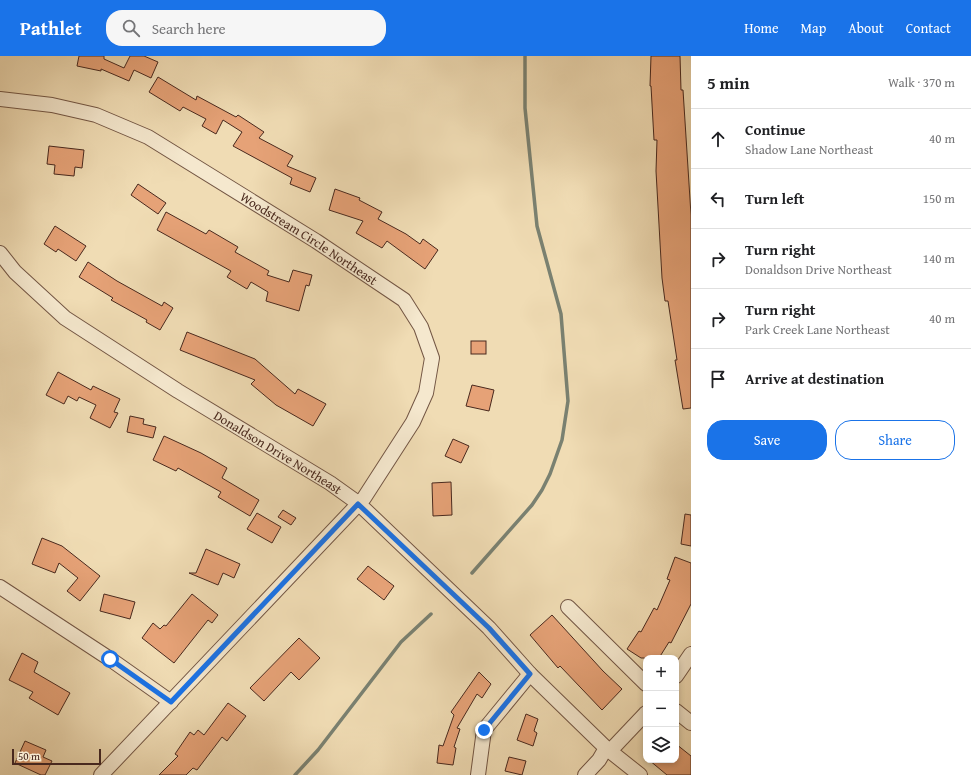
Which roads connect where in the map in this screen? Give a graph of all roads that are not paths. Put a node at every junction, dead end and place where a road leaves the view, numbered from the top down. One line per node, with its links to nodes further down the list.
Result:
1 (0, 99): 3 (street, Woodstream Circle Northeast)
2 (0, 253): 3 (street, Donaldson Drive Northeast)
3 (358, 504): 8 (street, Donaldson Drive Northeast); 10 (street, Woodstream Circle Northeast)
4 (0, 587): 10 (street)
5 (568, 607): 9 (street)
6 (691, 654): 7 (street)
7 (679, 672)
8 (530, 674): 14 (street, Donaldson Drive Northeast); 16 (street)
9 (643, 681)
10 (171, 702): 15 (street, Woodstream Circle Northeast)
11 (679, 713): 13 (street)
12 (643, 716): 14 (street)
13 (691, 723)
14 (608, 750): 17 (street); 18 (street, Donaldson Drive Northeast)
15 (101, 775)
16 (478, 775)
17 (585, 775)
18 (640, 775)

